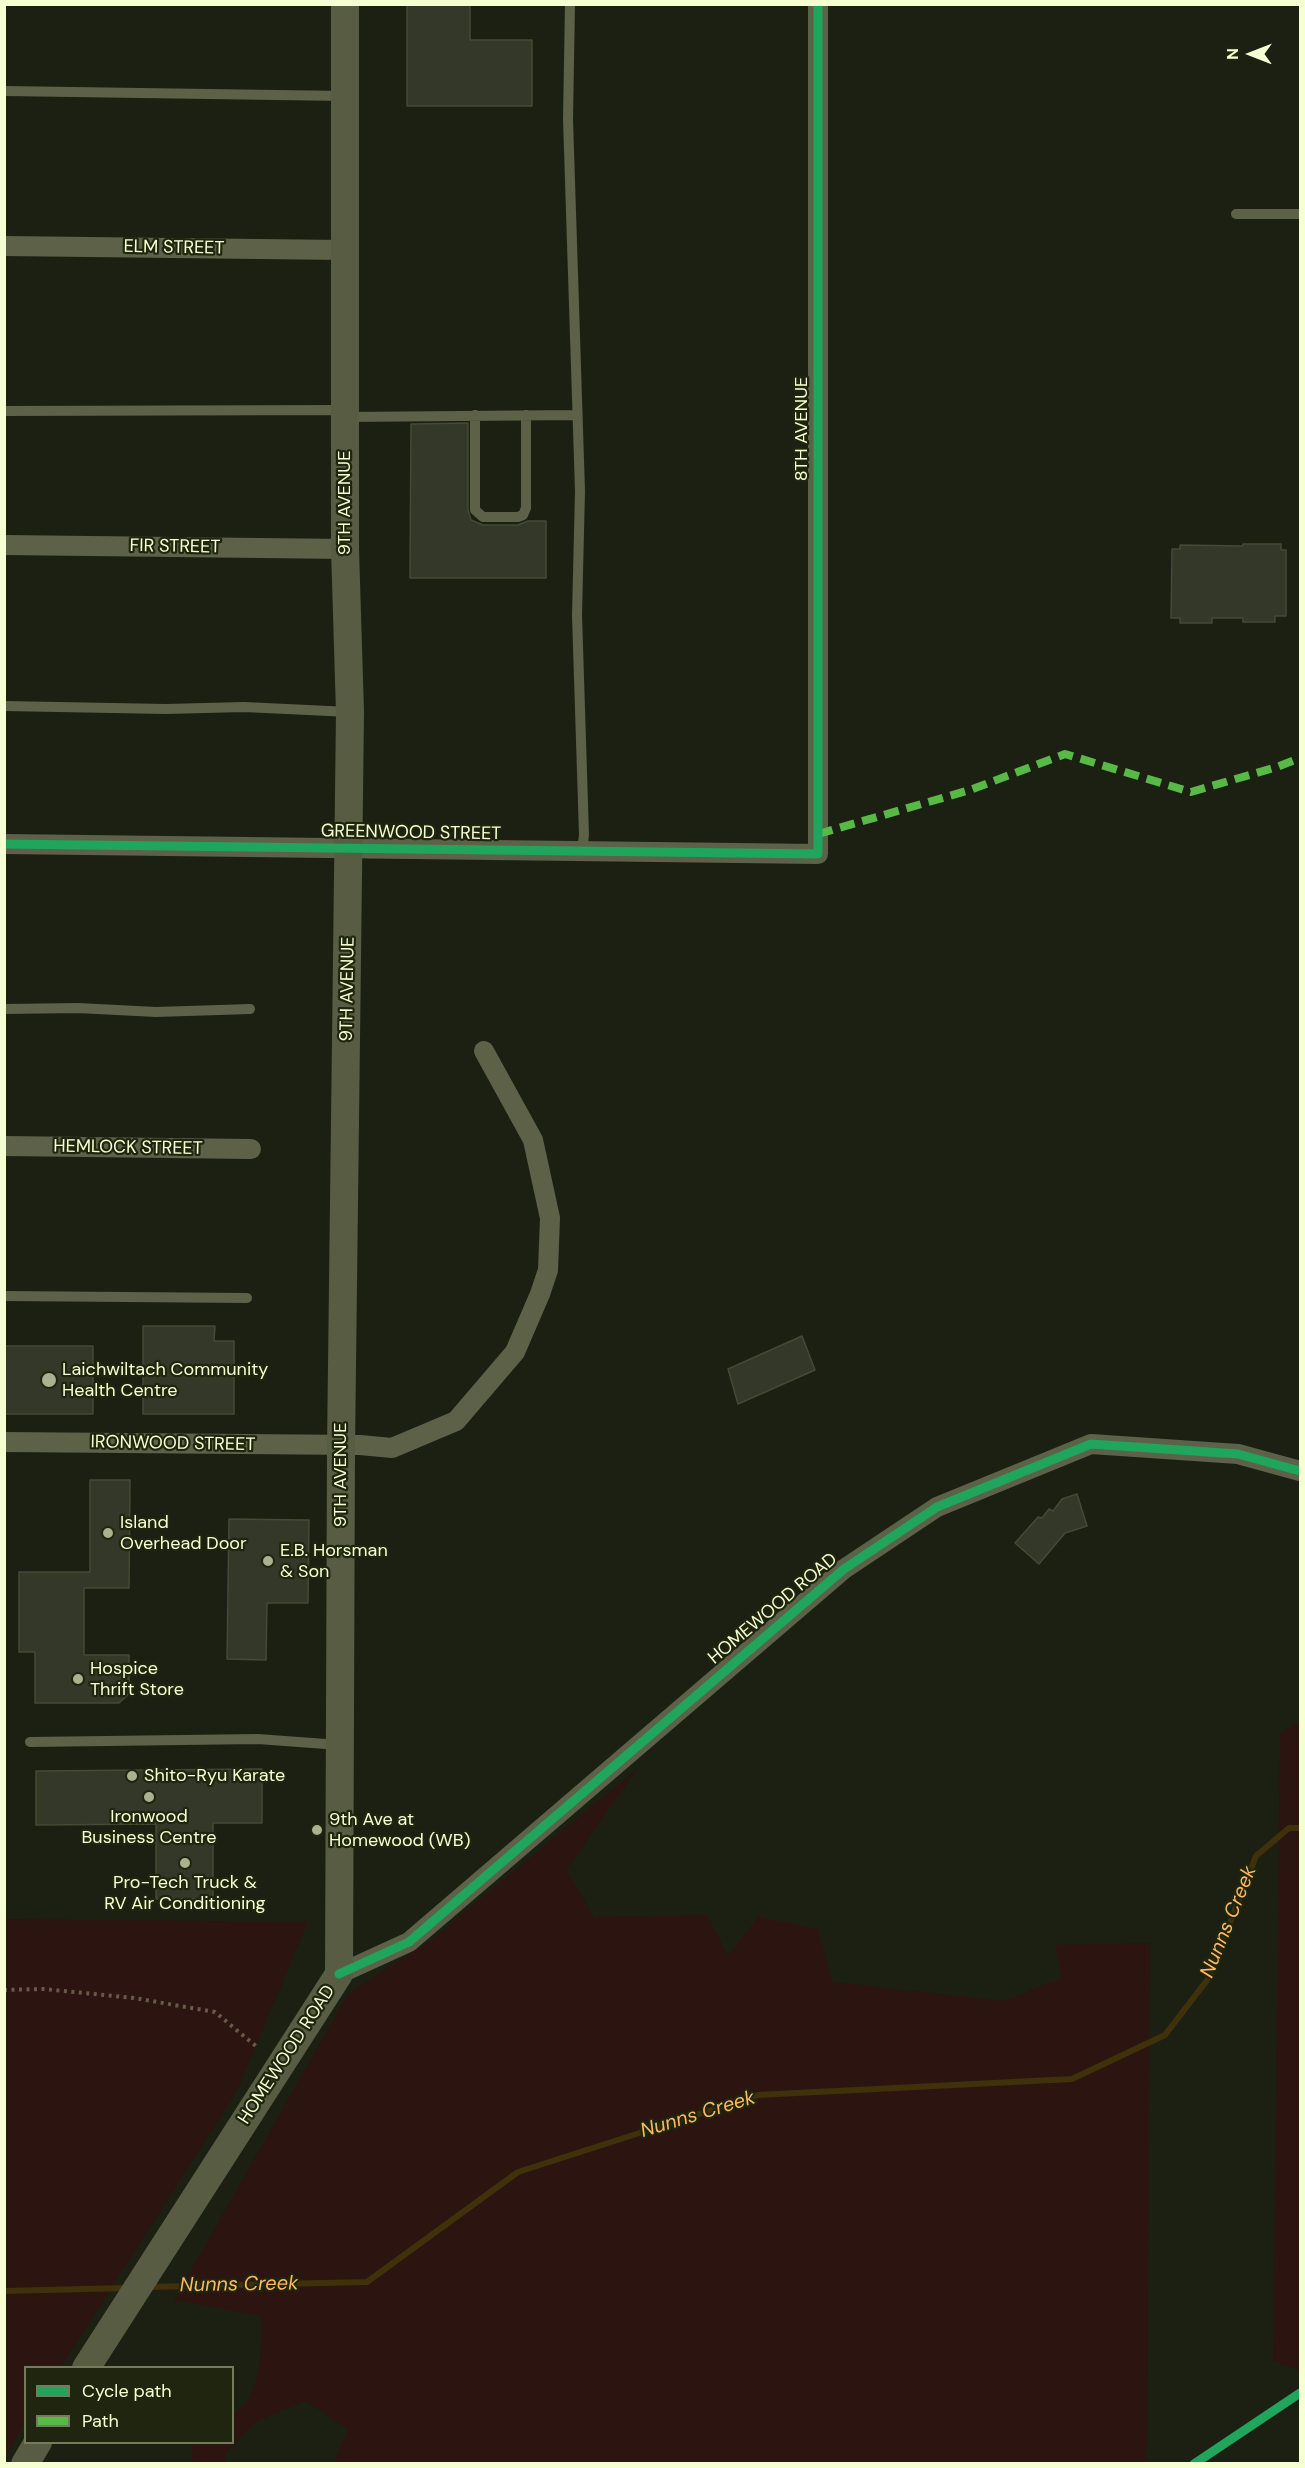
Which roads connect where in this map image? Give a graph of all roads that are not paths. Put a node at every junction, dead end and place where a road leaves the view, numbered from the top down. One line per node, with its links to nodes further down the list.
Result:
1 (345, 4): 5 (main road, 9TH AVENUE)
2 (570, 4): 13 (lane)
3 (818, 4): 22 (street, 8TH AVENUE)
4 (4, 91): 5 (lane)
5 (345, 96): 9 (main road, 9TH AVENUE)
6 (1236, 214): 7 (lane)
7 (1300, 214)
8 (4, 246): 9 (street, ELM STREET)
9 (344, 250): 11 (main road, 9TH AVENUE)
10 (4, 411): 11 (lane)
11 (345, 413): 14 (lane); 16 (main road, 9TH AVENUE)
12 (526, 415): 13 (lane); 14 (lane); 14 (lane)
13 (577, 415): 21 (lane)
14 (475, 416)
15 (4, 545): 16 (street, FIR STREET)
16 (345, 549): 18 (main road, 9TH AVENUE)
17 (4, 706): 18 (lane)
18 (350, 712): 20 (main road, 9TH AVENUE)
19 (4, 844): 20 (street, GREENWOOD STREET)
20 (350, 849): 21 (street, GREENWOOD STREET); 31 (main road, 9TH AVENUE)
21 (582, 852): 22 (street, GREENWOOD STREET)
22 (818, 854)
23 (4, 1009): 24 (lane)
24 (250, 1009)
25 (484, 1051): 31 (street, IRONWOOD STREET)
26 (4, 1146): 27 (street, HEMLOCK STREET)
27 (251, 1149)
28 (4, 1296): 29 (lane)
29 (247, 1299)
30 (4, 1442): 31 (street, IRONWOOD STREET)
31 (341, 1446): 34 (main road, 9TH AVENUE)
32 (1300, 1471): 35 (street, HOMEWOOD ROAD)
33 (30, 1742): 34 (lane)
34 (340, 1745): 35 (main road, 9TH AVENUE)
35 (339, 1974): 36 (main road, HOMEWOOD ROAD)
36 (87, 2366)
37 (37, 2444): 38 (main road)
38 (25, 2463)

